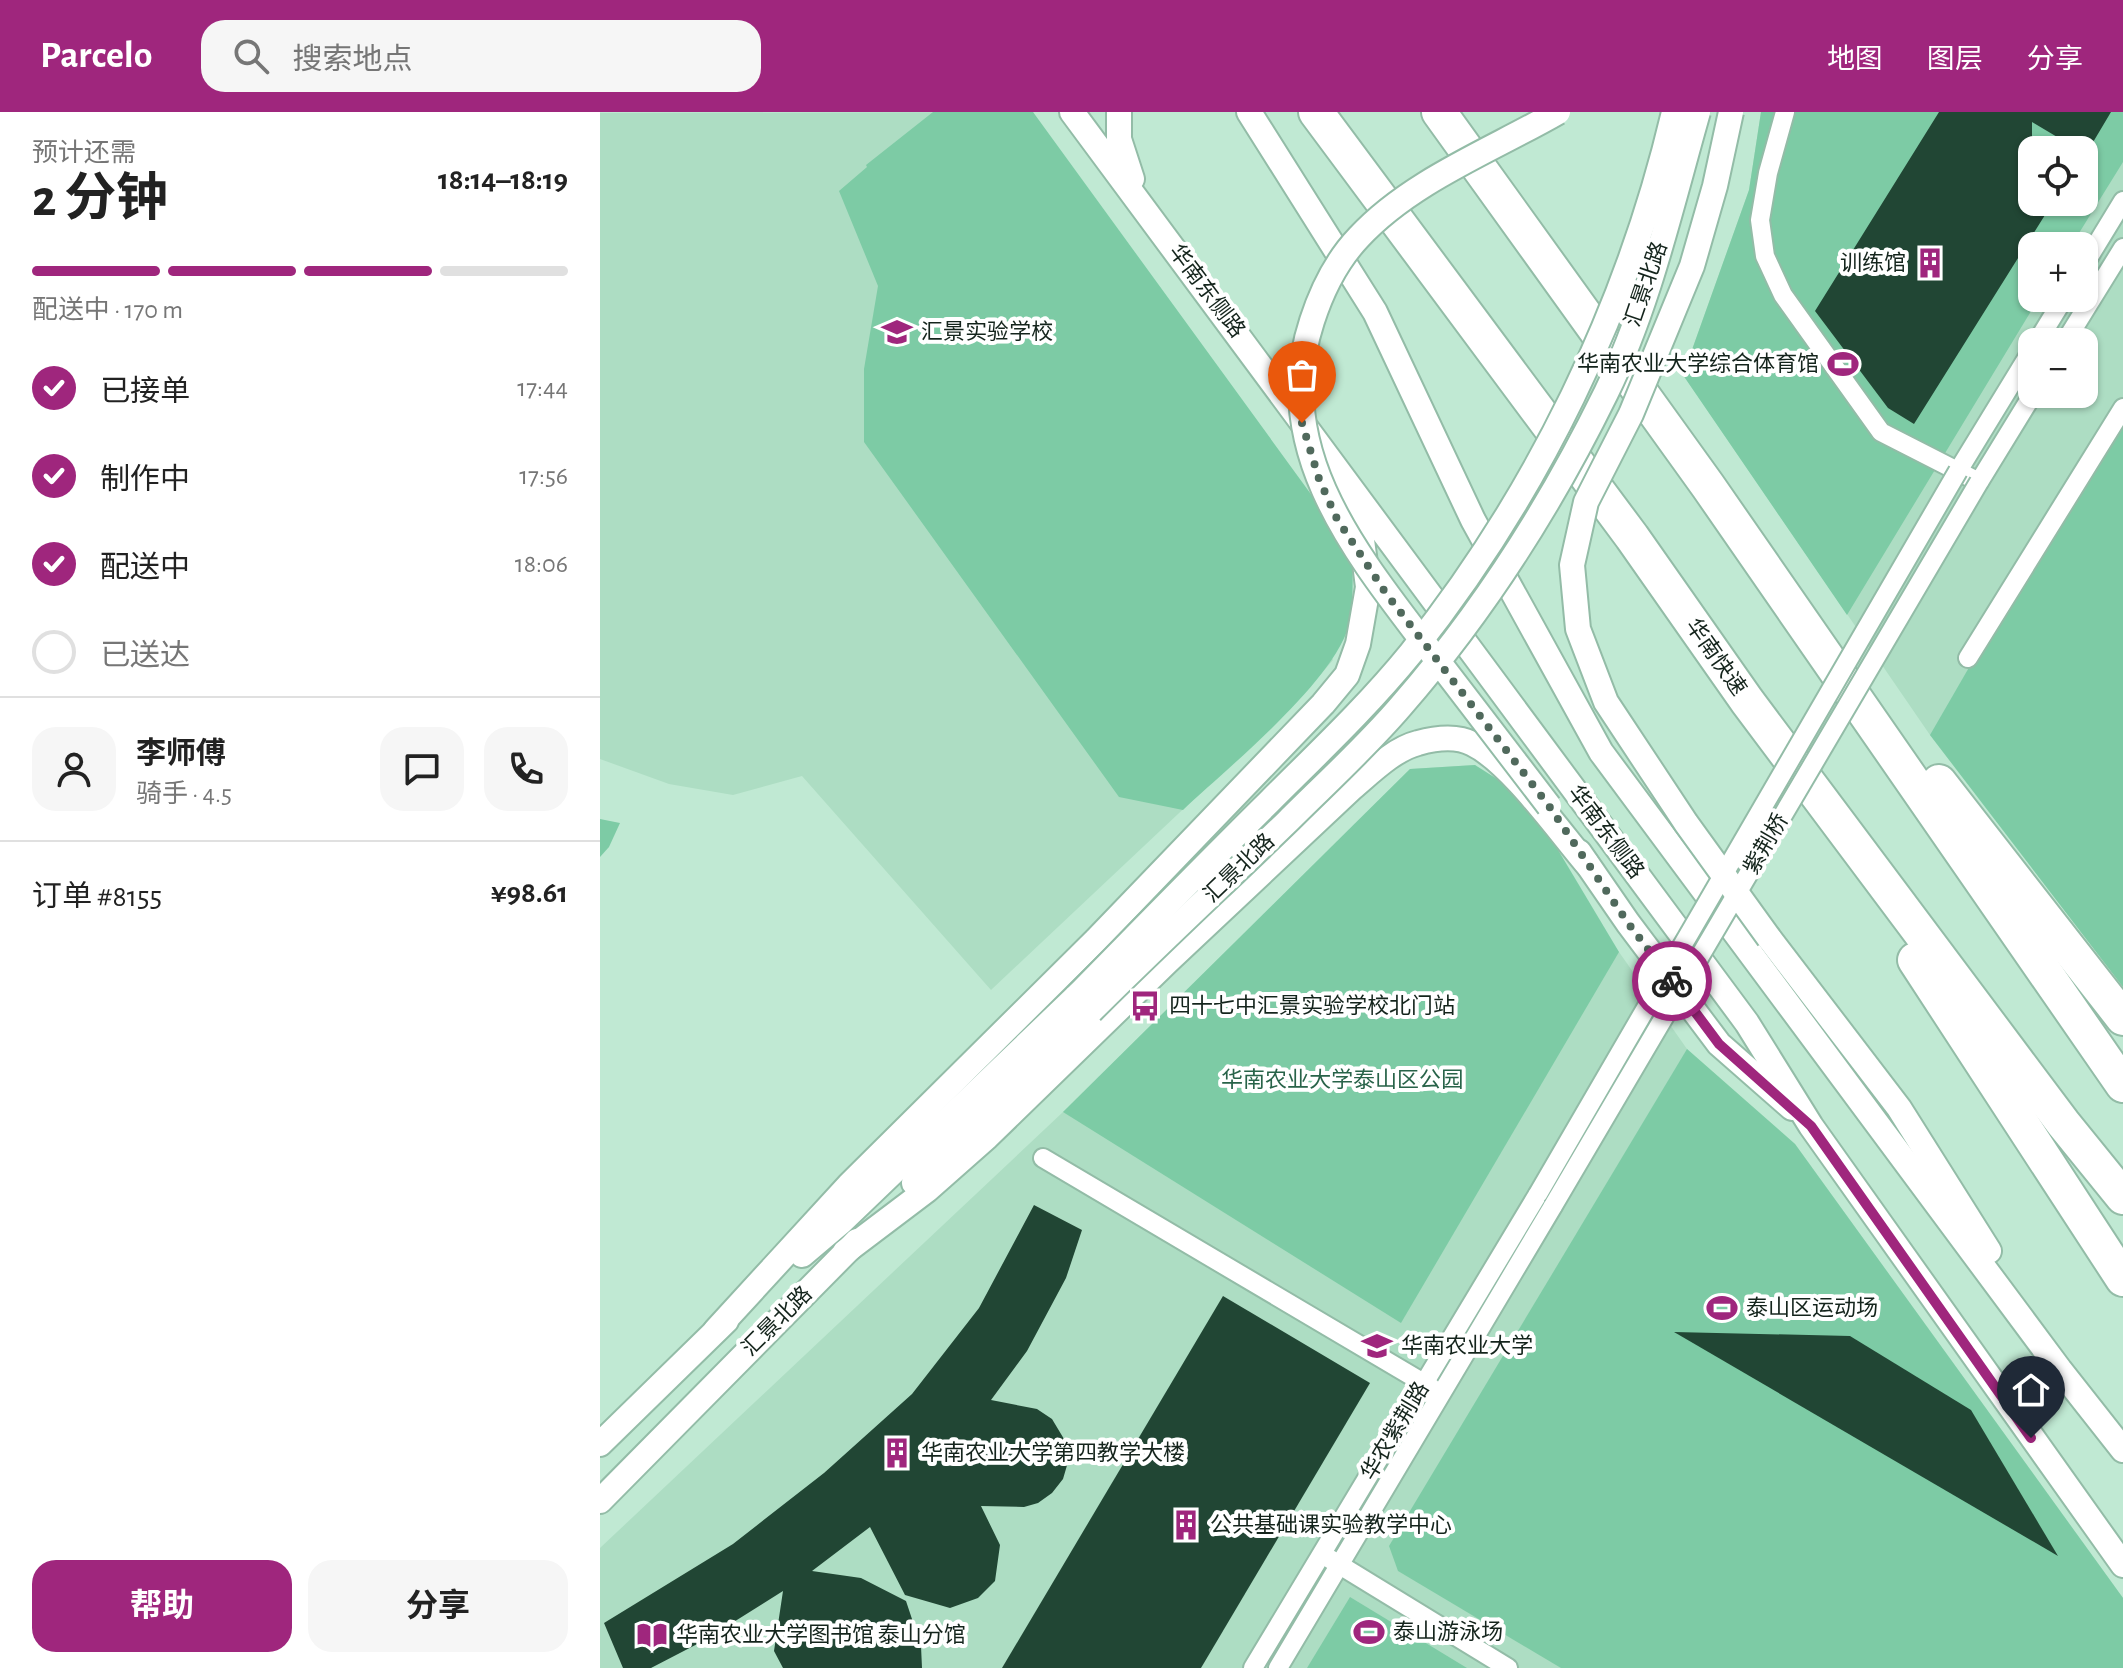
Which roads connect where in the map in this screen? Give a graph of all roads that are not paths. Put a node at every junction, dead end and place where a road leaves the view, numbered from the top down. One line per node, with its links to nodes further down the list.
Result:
1 (1072, 112): 12 (street, 华南东侧路)
2 (1119, 112): 12 (street)
3 (1249, 112): 36 (street, 华南东侧路)
4 (1316, 112): 24 (highway, 华南快速)
5 (1439, 112): 22 (highway)
6 (1558, 112): 25 (street, bridge)
7 (1674, 112): 26 (street, 汇景北路, bridge)
8 (1698, 112): 26 (street, 汇景北路, bridge)
9 (1731, 112): 36 (street, bridge)
10 (1785, 112): 20 (street)
11 (2123, 201): 13 (street)
12 (1141, 202): 19 (street, 华南东侧路)
13 (2098, 242)
14 (2123, 248): 15 (street)
15 (2074, 328)
16 (2018, 373): 20 (street)
17 (2024, 408): 21 (street)
18 (2123, 408): 23 (street)
19 (1318, 442): 29 (street, 华南东侧路); 35 (street)
20 (1958, 471): 21 (street); 32 (street, 紫荆桥, bridge)
21 (1979, 482): 32 (street, 紫荆桥, bridge)
22 (1708, 486): 27 (highway); 28 (highway)
23 (1968, 658)
24 (1747, 701): 31 (highway, 华南快速); 34 (highway)
25 (1587, 864): 29 (street); 33 (street)
26 (1084, 1003): 33 (street, 汇景北路); 35 (street, 汇景北路)
27 (2123, 1018)
28 (2123, 1085)
29 (1811, 1126): 44 (street, 华南东侧路)
30 (1043, 1158): 37 (street)
31 (2123, 1197)
32 (1546, 1200): 37 (street, 华农紫荆路); 38 (street, 华农紫荆路)
33 (845, 1252): 41 (street, 汇景北路)
34 (2123, 1279)
35 (716, 1330): 39 (street, 汇景北路)
36 (2060, 1370): 40 (street, 华南东侧路)
37 (1424, 1383): 38 (street); 42 (street, 华农紫荆路)
38 (1442, 1394): 43 (street, 华农紫荆路)
39 (600, 1444)
40 (2123, 1450)
41 (600, 1501)
42 (1321, 1554): 43 (street); 45 (street, 华农紫荆路)
43 (1339, 1565): 46 (street, 华农紫荆路); 47 (street)
44 (2123, 1565)
45 (1253, 1668)
46 (1278, 1668)
47 (1508, 1668)

